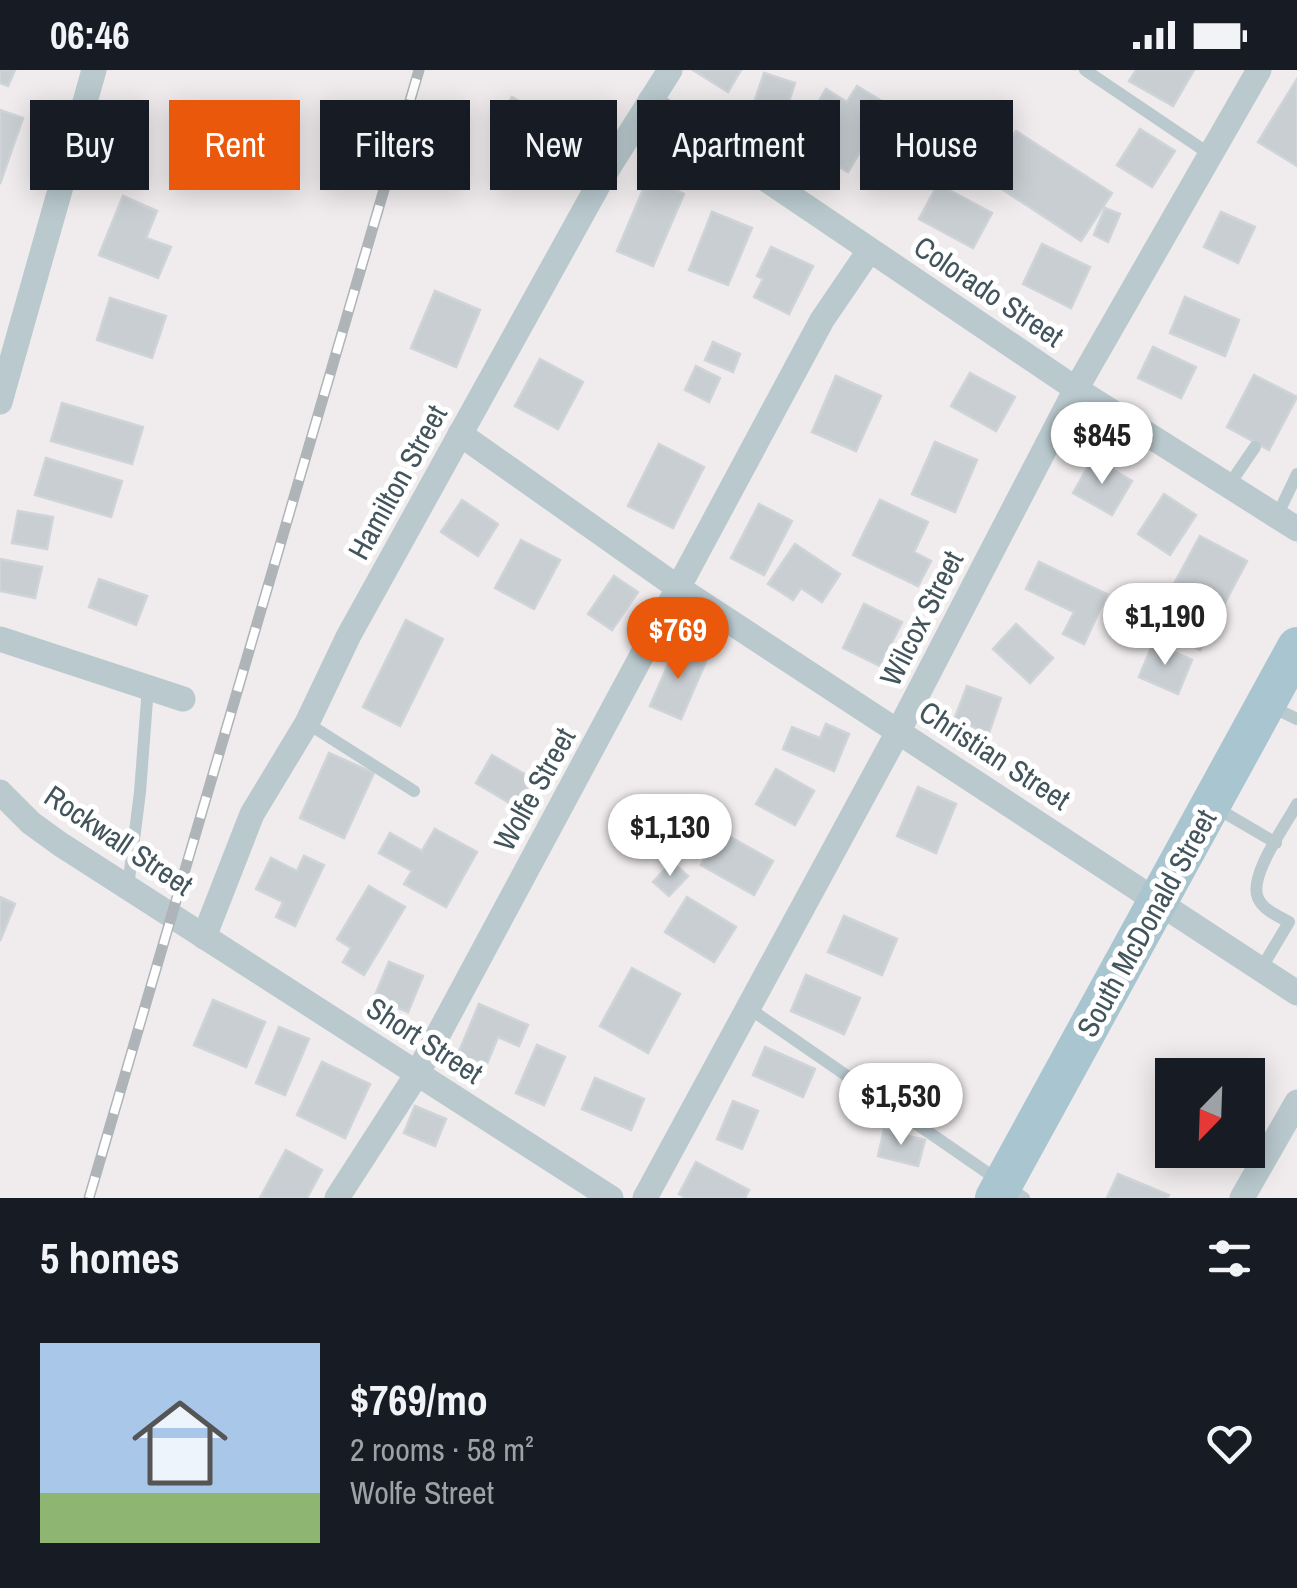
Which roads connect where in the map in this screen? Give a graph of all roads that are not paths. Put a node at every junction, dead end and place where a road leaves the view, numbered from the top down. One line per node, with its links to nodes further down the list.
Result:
1 (94, 70): 11 (street)
2 (670, 70): 5 (street, Hamilton Street)
3 (1085, 70): 7 (lane)
4 (1259, 70): 7 (street, Wilcox Street)
5 (651, 100)
6 (637, 121): 12 (street, Hamilton Street)
7 (1210, 155): 10 (street, Wilcox Street)
8 (786, 190): 9 (street, Colorado Street)
9 (870, 250): 10 (street, Colorado Street); 17 (street, Wolfe Street)
10 (1076, 388): 15 (street, Colorado Street); 24 (street, Wilcox Street)
11 (0, 402)
12 (460, 434): 17 (street, Christian Street); 23 (street, Hamilton Street)
13 (1255, 447): 15 (lane)
14 (1297, 474): 16 (lane)
15 (1229, 486): 16 (street, Colorado Street)
16 (1287, 523)
17 (680, 590): 24 (street, Christian Street); 37 (street, Wolfe Street)
18 (0, 639): 20 (street)
19 (1297, 647): 22 (main road, South McDonald Street)
20 (148, 687): 21 (street); 30 (lane)
21 (183, 699)
22 (1282, 711): 28 (main road, South McDonald Street)
23 (306, 723): 25 (lane); 33 (street, Hamilton Street)
24 (899, 730): 31 (street, Christian Street); 36 (street, Wilcox Street)
25 (414, 791)
26 (0, 792): 30 (street, Rockwall Street)
27 (1297, 804): 29 (lane)
28 (1211, 805): 29 (lane); 31 (main road, South McDonald Street)
29 (1276, 843): 32 (lane)
30 (128, 887): 33 (street, Rockwall Street)
31 (1158, 901): 34 (street, Christian Street); 39 (main road, South McDonald Street)
32 (1293, 925): 34 (lane)
33 (204, 937): 37 (street, Short Street)
34 (1261, 969): 35 (street, Christian Street)
35 (1297, 993)
36 (750, 1009): 39 (lane); 42 (street, Wilcox Street)
37 (417, 1074): 40 (street, Wolfe Street); 41 (street, Short Street)
38 (1297, 1102): 43 (street)
39 (1007, 1193)
40 (337, 1198)
41 (611, 1198)
42 (645, 1198)
43 (1242, 1198)

